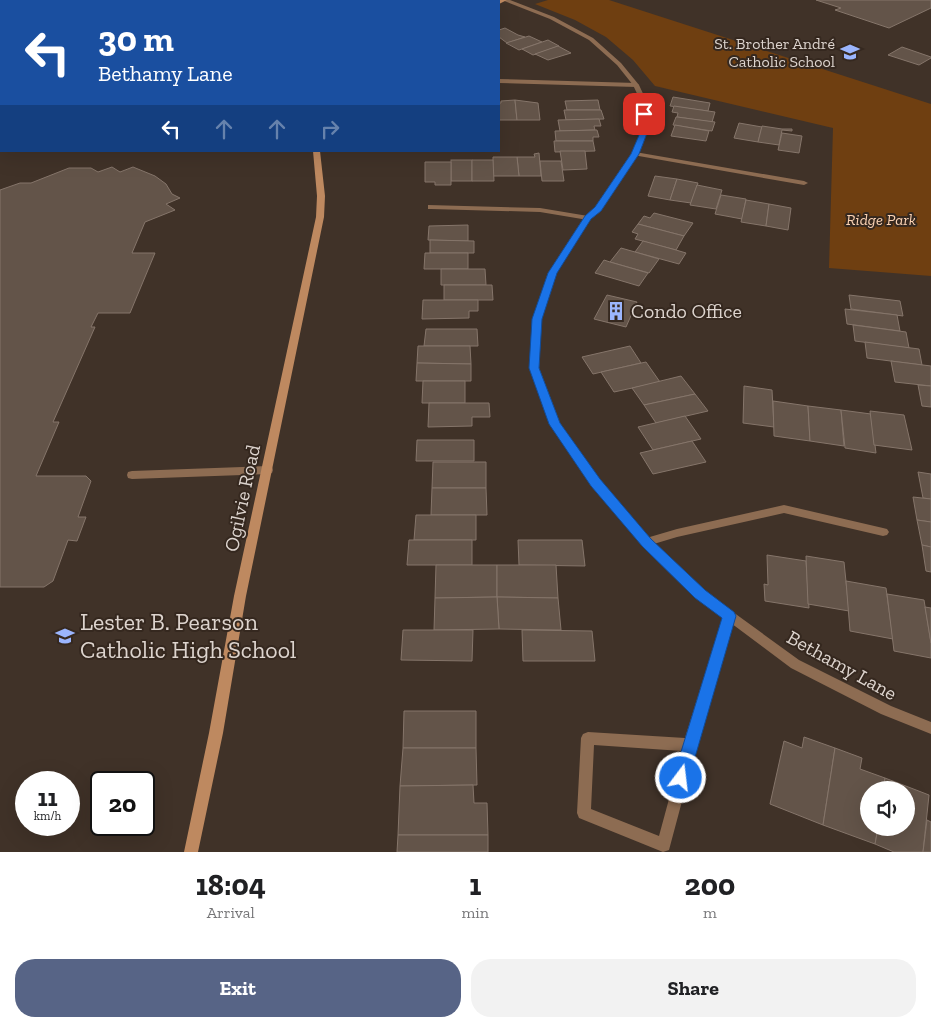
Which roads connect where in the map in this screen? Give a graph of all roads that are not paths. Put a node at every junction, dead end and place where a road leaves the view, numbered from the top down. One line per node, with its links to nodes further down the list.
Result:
1 (505, 0): 3 (street, Bethamy Lane)
2 (500, 81): 3 (street)
3 (636, 85): 5 (street, Bethamy Lane)
4 (316, 152): 9 (main road, Ogilvie Road)
5 (635, 154): 6 (street); 8 (street, Bethamy Lane)
6 (804, 183)
7 (431, 207): 8 (street)
8 (588, 218): 12 (street, Bethamy Lane)
9 (268, 470): 10 (street); 16 (main road, Ogilvie Road)
10 (132, 476)
11 (884, 532): 12 (street)
12 (647, 542): 13 (street, Bethamy Lane)
13 (729, 616): 14 (street, Bethamy Lane); 15 (street)
14 (931, 728)
15 (690, 745): 15 (street)
16 (192, 852)

